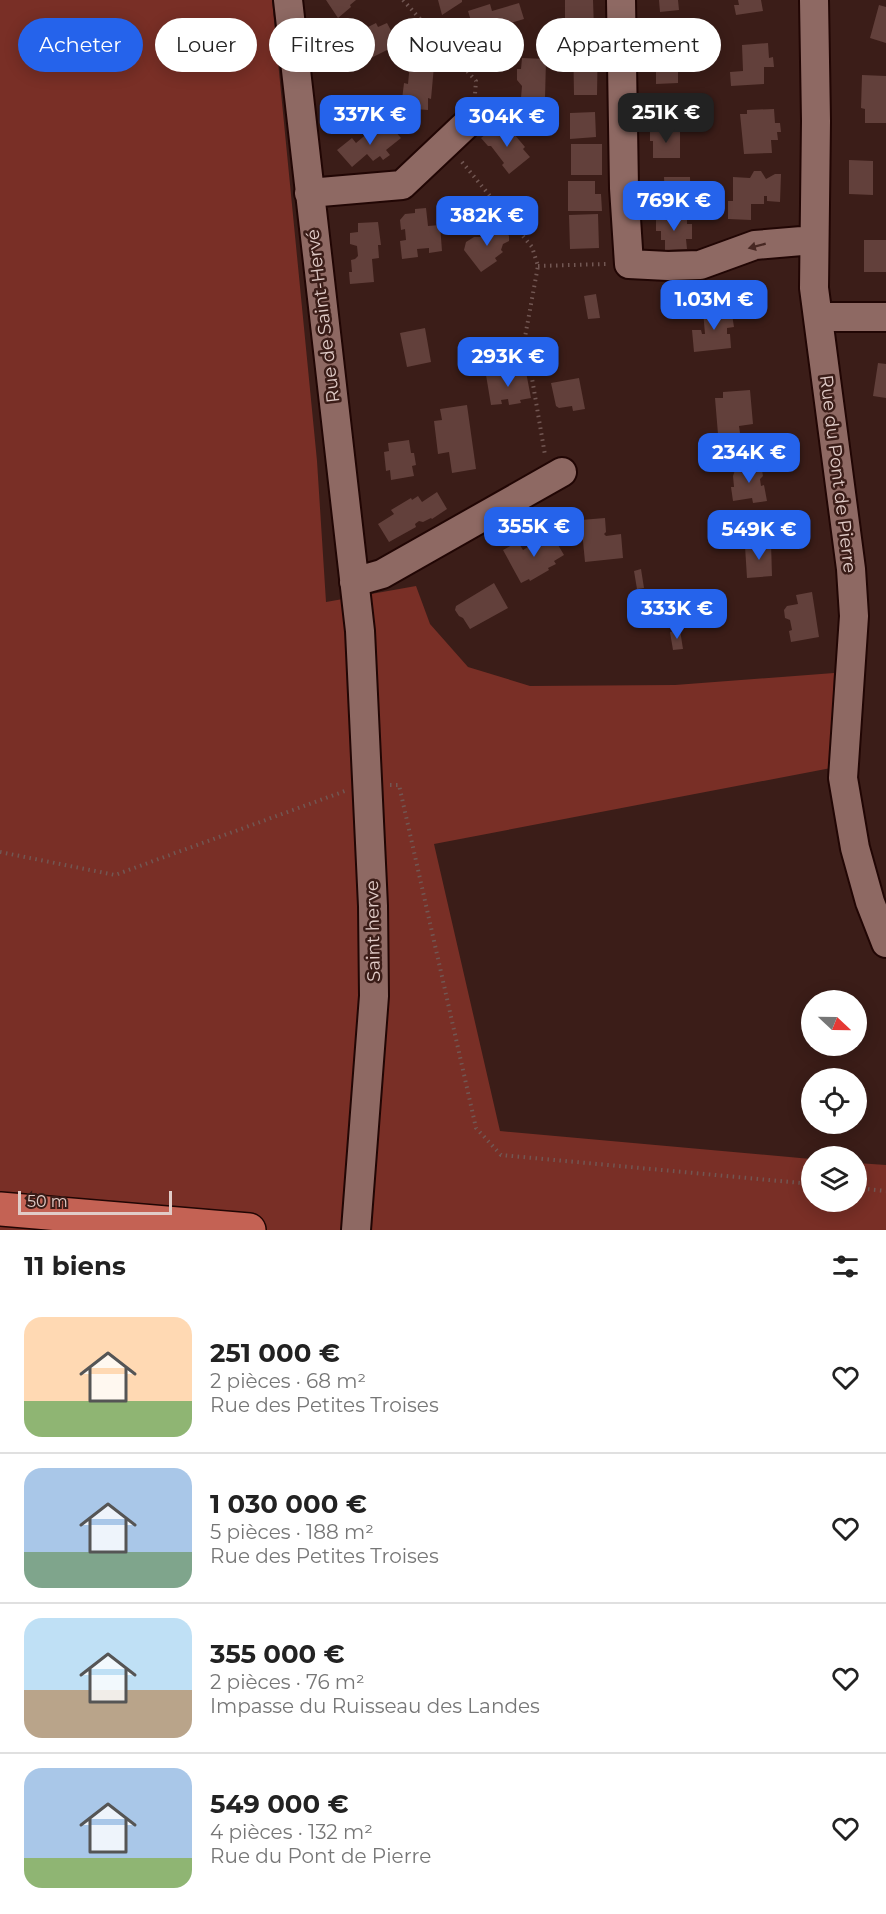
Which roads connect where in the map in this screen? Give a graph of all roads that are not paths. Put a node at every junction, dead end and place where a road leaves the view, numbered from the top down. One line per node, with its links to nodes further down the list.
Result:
1 (288, 0): 5 (street, Rue de Saint-Hervé)
2 (621, 0): 6 (street, one-way to 2)
3 (814, 0): 6 (street, Rue du Pont de Pierre)
4 (474, 117): 5 (street)
5 (309, 193): 10 (street, Rue de Saint-Hervé)
6 (814, 240): 7 (street, Rue du Pont de Pierre)
7 (818, 317): 8 (street); 12 (street, Rue du Pont de Pierre)
8 (886, 317)
9 (556, 475): 10 (street)
10 (354, 582): 11 (street, Rue de Saint-Hervé)
11 (360, 631): 15 (street, Saint herve)
12 (886, 943)
13 (0, 1209): 14 (highway)
14 (249, 1230)
15 (356, 1230)

